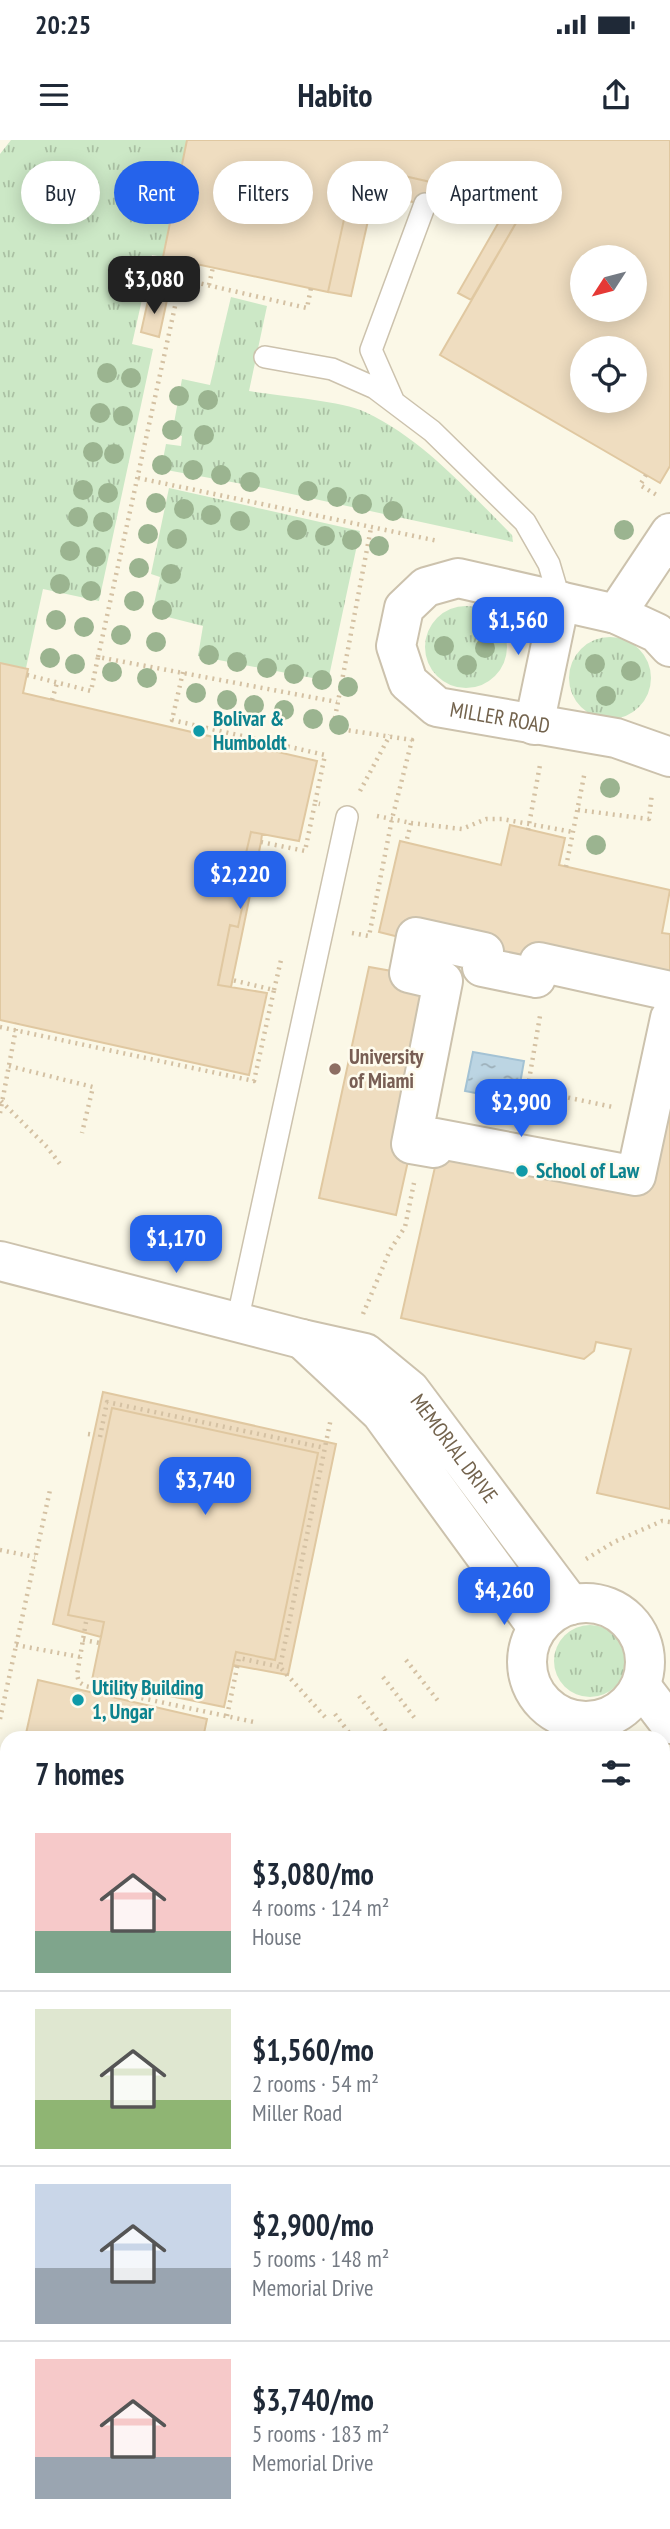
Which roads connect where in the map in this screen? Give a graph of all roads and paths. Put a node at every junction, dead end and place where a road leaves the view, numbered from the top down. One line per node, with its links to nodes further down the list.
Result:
1 (425, 204): 8 (lane)
2 (175, 259): 4 (path)
3 (213, 267): 5 (path)
4 (181, 279): 5 (path); 10 (path)
5 (209, 285): 6 (path)
6 (311, 288)
7 (265, 357): 8 (lane)
8 (394, 402): 14 (lane)
9 (646, 475): 11 (path)
10 (138, 478): 12 (path); 17 (path)
11 (670, 503)
12 (371, 528)
13 (670, 533): 15 (street)
14 (560, 601): 15 (street, MILLER ROAD); 24 (street); 24 (street, MILLER ROAD)
15 (616, 614): 16 (street, MILLER ROAD)
16 (669, 646)
17 (98, 657): 18 (path); 20 (path)
18 (183, 671): 22 (path); 27 (path)
19 (27, 676): 20 (path)
20 (57, 683): 21 (path)
21 (52, 700)
22 (337, 702)
23 (390, 735): 29 (path)
24 (537, 743): 26 (street, MILLER ROAD); 32 (path)
25 (586, 767): 28 (path)
26 (662, 768): 28 (path)
27 (315, 803): 29 (path); 36 (path)
28 (578, 810): 33 (path)
29 (349, 814): 30 (path); 60 (lane)
30 (391, 819): 31 (path); 39 (path)
31 (411, 823): 32 (path); 35 (path)
32 (529, 827): 33 (path)
33 (573, 832): 38 (path)
34 (261, 842): 36 (path)
35 (406, 843)
36 (305, 851): 37 (path)
37 (303, 860)
38 (566, 867)
39 (369, 936)
40 (281, 960): 43 (path)
41 (548, 964): 44 (street); 50 (path); 55 (street)
42 (232, 980): 43 (path)
43 (274, 989): 48 (path)
44 (670, 991)
45 (670, 1018): 53 (street)
46 (17, 1023): 48 (path)
47 (0, 1027): 48 (path)
48 (16, 1031): 49 (path)
49 (9, 1066): 51 (path); 54 (path)
50 (527, 1089): 53 (path); 55 (path)
51 (1, 1100): 52 (path); 56 (path)
52 (0, 1113)
53 (648, 1114): 55 (street)
54 (82, 1133)
55 (516, 1154)
56 (60, 1164)
57 (415, 1176): 59 (path)
58 (0, 1261): 60 (street, MEMORIAL DRIVE)
59 (363, 1315)
60 (237, 1322): 61 (street, MEMORIAL DRIVE)
61 (303, 1339): 62 (street, MEMORIAL DRIVE); 70 (street, MEMORIAL DRIVE)
62 (339, 1374): 64 (path); 72 (street, MEMORIAL DRIVE)
63 (88, 1434): 64 (path)
64 (325, 1448): 79 (path)
65 (50, 1490): 68 (path)
66 (670, 1522): 69 (path)
67 (0, 1550): 68 (path)
68 (35, 1557): 76 (path)
69 (584, 1560)
70 (571, 1605): 72 (street); 73 (street)
71 (86, 1622): 74 (path)
72 (537, 1627): 91 (street)
73 (654, 1630): 80 (street)
74 (83, 1640): 75 (path); 77 (path)
75 (100, 1643)
76 (16, 1645): 77 (path); 87 (path)
77 (80, 1657): 85 (path)
78 (406, 1660): 83 (path)
79 (281, 1667): 85 (path); 86 (path)
80 (651, 1674): 90 (street); 91 (street)
81 (383, 1677): 89 (path)
82 (359, 1696): 93 (path)
83 (439, 1702)
84 (335, 1714): 92 (path)
85 (228, 1716): 88 (path)
86 (325, 1717)
87 (0, 1719)
88 (254, 1721)
89 (417, 1721)
90 (670, 1724)
91 (606, 1729)
92 (348, 1731)
93 (386, 1731)

